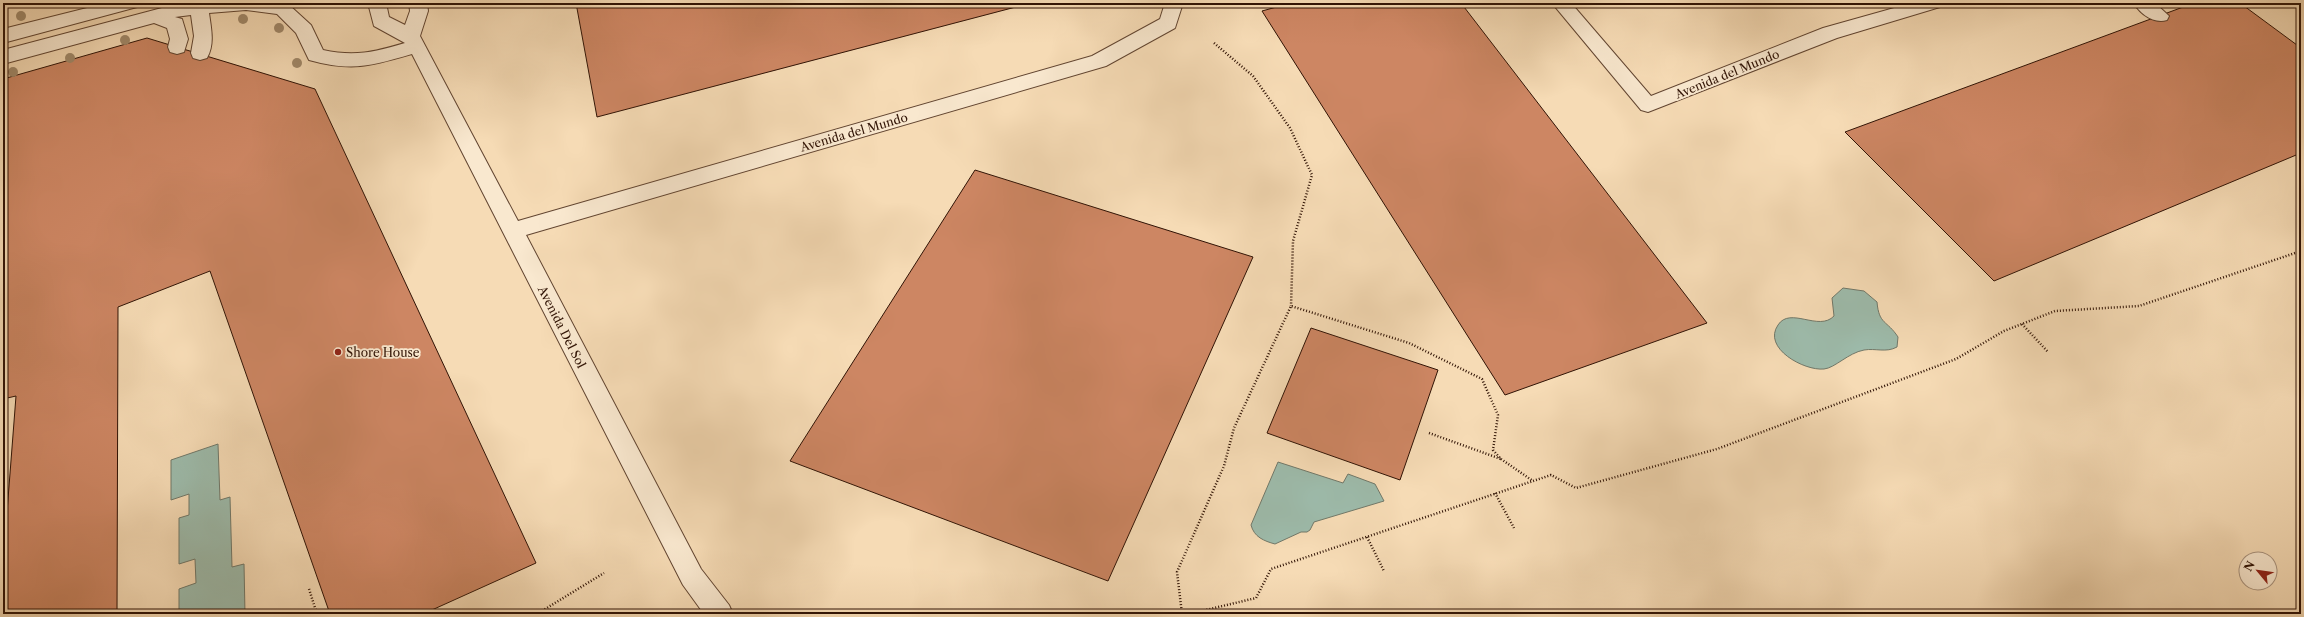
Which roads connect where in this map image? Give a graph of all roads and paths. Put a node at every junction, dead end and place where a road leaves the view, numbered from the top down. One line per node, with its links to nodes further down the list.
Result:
1 (131, 3): 11 (street)
2 (377, 3): 12 (street)
3 (418, 3): 12 (street)
4 (1174, 3): 17 (street, Avenida del Mundo)
5 (1561, 3): 6 (street, Avenida del Mundo)
6 (1934, 3)
7 (2143, 3): 10 (street)
8 (200, 6): 9 (street); 12 (street); 15 (street)
9 (155, 16): 14 (street); 16 (street)
10 (2160, 16)
11 (3, 36)
12 (413, 41): 17 (street, Avenida Del Sol)
13 (1214, 44): 19 (path)
14 (177, 46)
15 (200, 53)
16 (3, 58)
17 (512, 231): 33 (street, Avenida Del Sol)
18 (2301, 252): 20 (path)
19 (1291, 306): 23 (path); 34 (path)
20 (2022, 324): 21 (path); 24 (path)
21 (2048, 352)
22 (1428, 433): 23 (path)
23 (1501, 459): 24 (path)
24 (1533, 481): 25 (path)
25 (1495, 493): 26 (path); 27 (path)
26 (1514, 528)
27 (1367, 537): 28 (path); 35 (path)
28 (1384, 571)
29 (604, 573): 32 (path)
30 (309, 589): 31 (path)
31 (317, 614)
32 (537, 614)
33 (720, 614)
34 (1182, 614)
35 (1189, 614)

